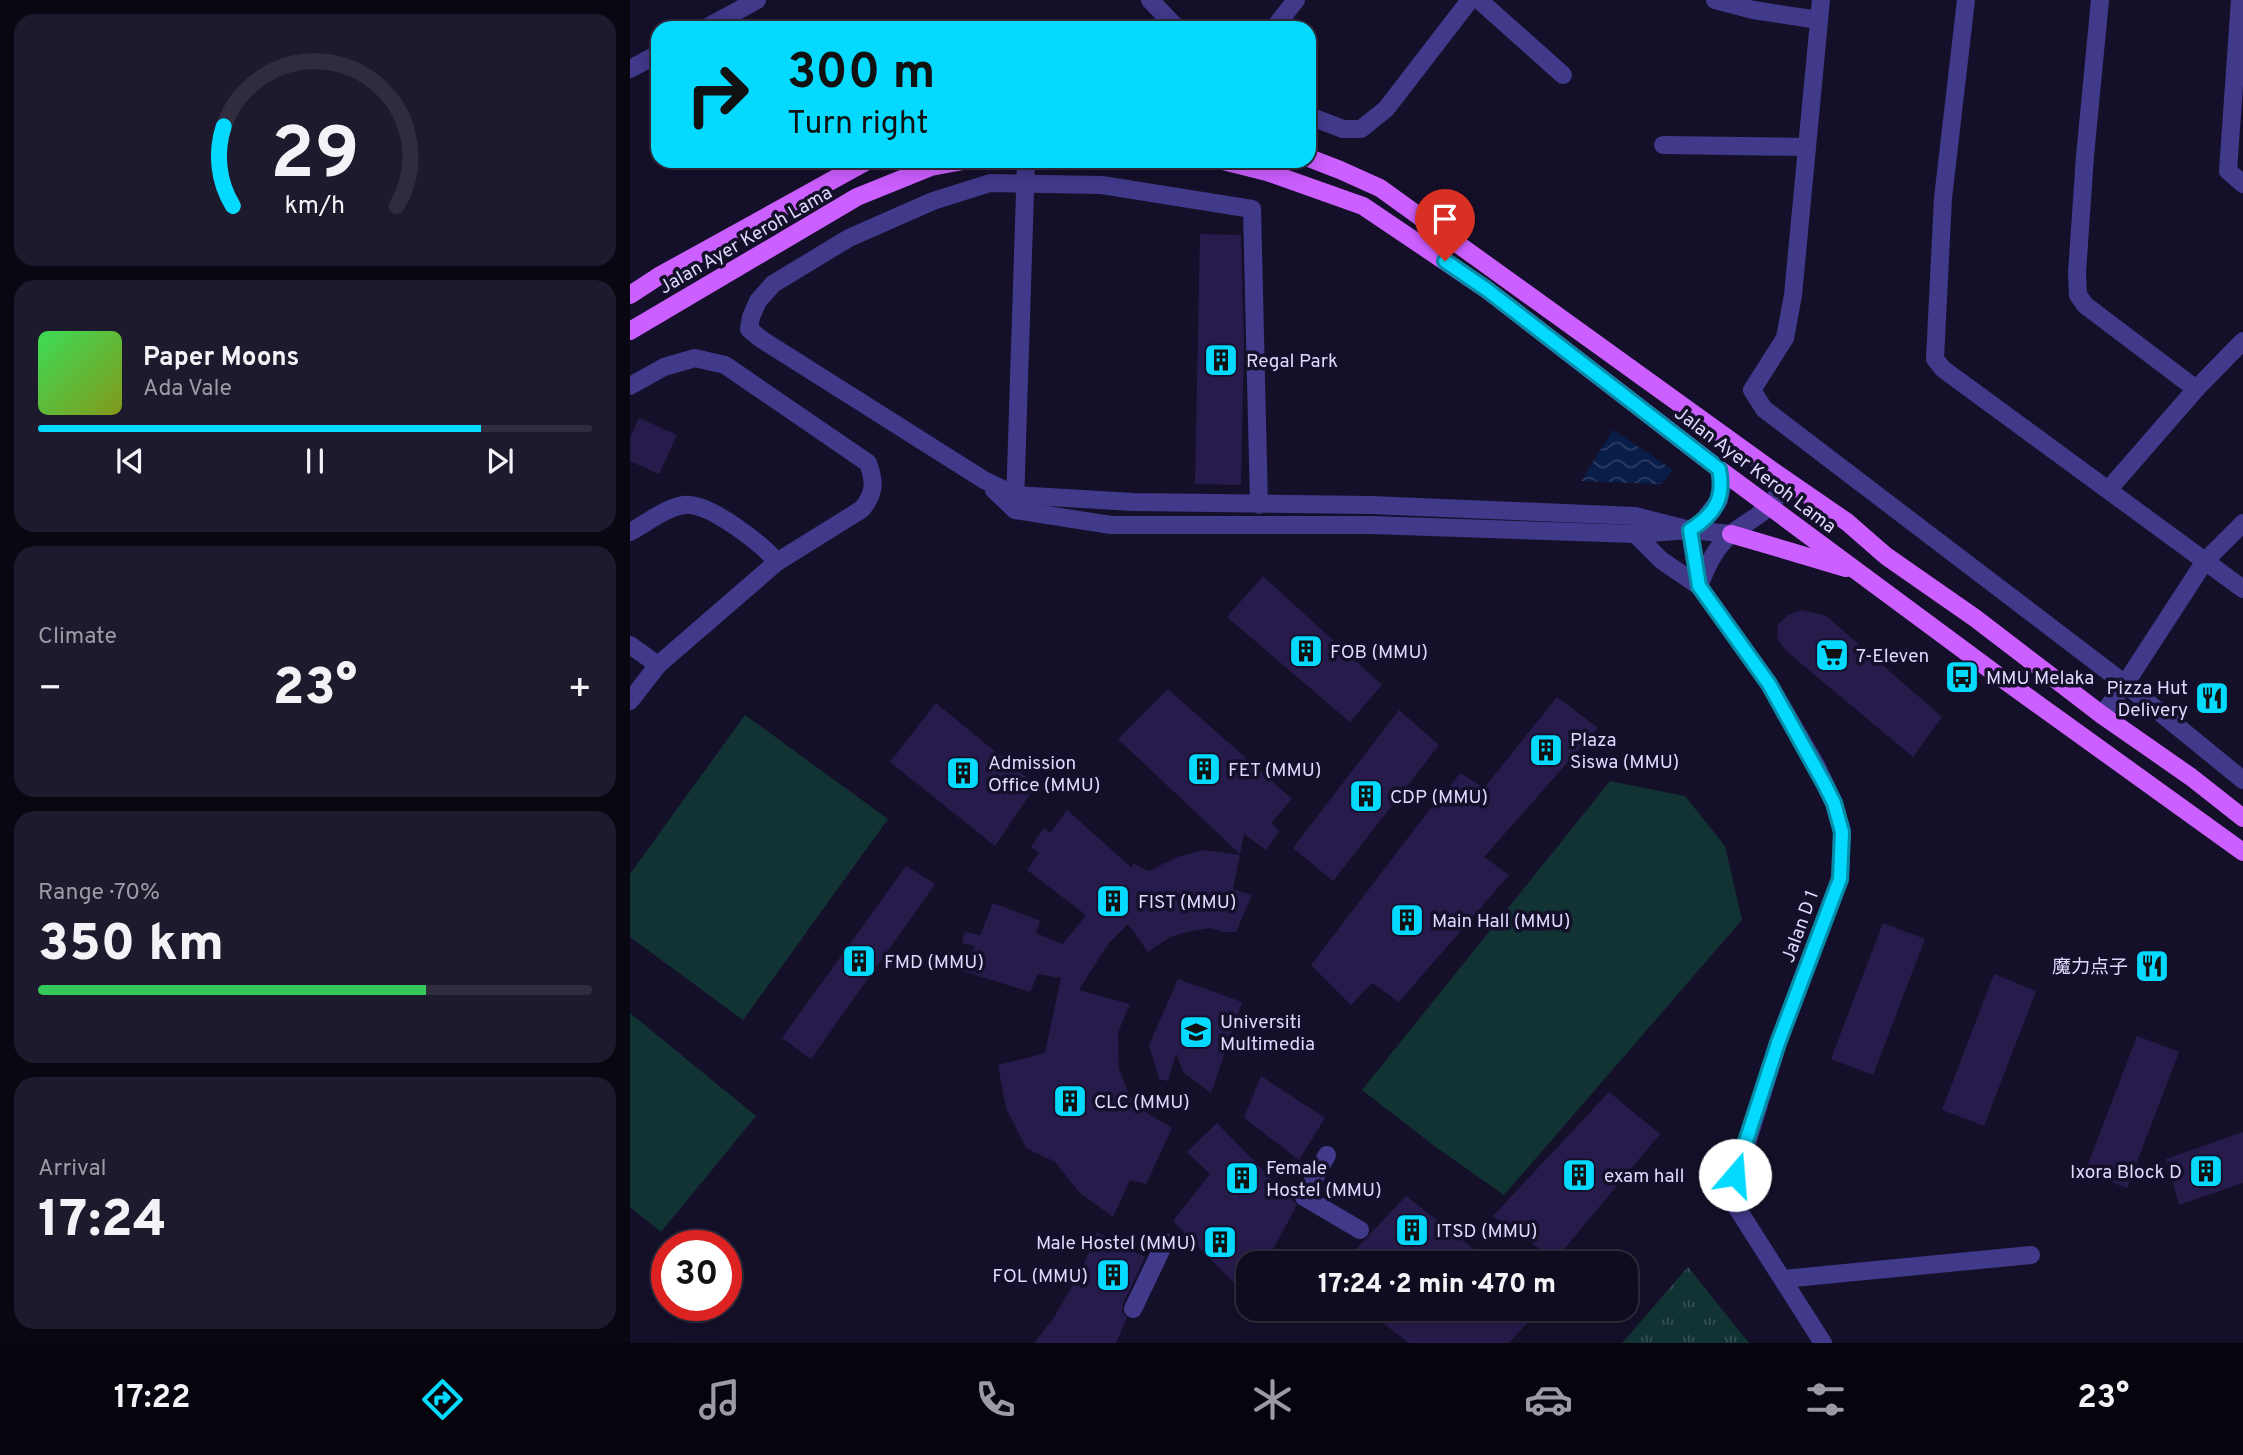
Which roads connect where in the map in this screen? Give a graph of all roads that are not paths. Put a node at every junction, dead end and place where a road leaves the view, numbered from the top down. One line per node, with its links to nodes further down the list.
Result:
1 (757, 0): 12 (street)
2 (1150, 0): 13 (street)
3 (1296, 0): 14 (street)
4 (1470, 0): 19 (street)
5 (1479, 0): 18 (street)
6 (1716, 0): 11 (street)
7 (1821, 0): 11 (street)
8 (1966, 0): 38 (street)
9 (2100, 0): 35 (street)
10 (2240, 0): 15 (street)
11 (1819, 20): 21 (street)
12 (719, 21)
13 (1170, 21)
14 (1280, 21)
15 (2241, 28): 28 (street)
16 (651, 58): 17 (street)
17 (630, 69)
18 (1563, 75)
19 (1316, 119)
20 (1663, 145): 21 (street)
21 (1807, 147): 55 (street)
22 (1316, 161): 37 (main road, Jalan Ayer Keroh Lama)
23 (854, 168): 29 (main road, Jalan Ayer Keroh Lama)
24 (929, 168): 32 (main road, Jalan Ayer Keroh Lama)
25 (1026, 168): 27 (street)
26 (1251, 168): 36 (main road, Jalan Ayer Keroh Lama)
27 (1026, 183): 39 (street); 39 (street); 40 (street)
28 (2243, 184)
29 (659, 276): 30 (main road); 31 (main road, Jalan Ayer Keroh Lama)
30 (630, 287)
31 (630, 295)
32 (630, 331)
33 (2243, 341): 35 (street)
34 (630, 386): 48 (street)
35 (2196, 389): 38 (street)
36 (1719, 469): 41 (main road, Jalan Ayer Keroh Lama); 43 (street)
37 (1773, 471): 41 (street); 57 (main road, Jalan Ayer Keroh Lama)
38 (2109, 489): 47 (street)
39 (1015, 503): 40 (street); 45 (street)
40 (1259, 505): 43 (street)
41 (1771, 506): 46 (street); 49 (main road, Jalan Ayer Keroh Lama)
42 (2243, 523): 47 (street)
43 (1690, 530): 45 (street); 46 (street); 50 (street, Jalan D 1)
44 (630, 532): 48 (street)
45 (1635, 534): 50 (street)
46 (1731, 534): 49 (main road); 50 (street)
47 (2206, 561): 51 (street); 55 (street)
48 (777, 562): 53 (street)
49 (1859, 572): 54 (main road, Jalan Ayer Keroh Lama)
50 (1699, 586): 66 (street, Jalan D 1)
51 (2243, 589)
52 (630, 645): 53 (street)
53 (658, 665): 56 (street)
54 (2004, 680): 57 (main road); 59 (main road, Jalan Ayer Keroh Lama)
55 (2125, 684): 57 (street); 58 (street)
56 (630, 701)
57 (2102, 715): 59 (main road); 60 (main road, Jalan Ayer Keroh Lama)
58 (2243, 780)
59 (2162, 792): 61 (main road, Jalan Ayer Keroh Lama)
60 (2243, 818)
61 (2243, 852)
62 (1326, 1155): 63 (street)
63 (1360, 1230)
64 (1165, 1242): 67 (street)
65 (2031, 1255): 66 (street)
66 (1783, 1279): 68 (street, Jalan D 1)
67 (1133, 1309)
68 (1823, 1343)

